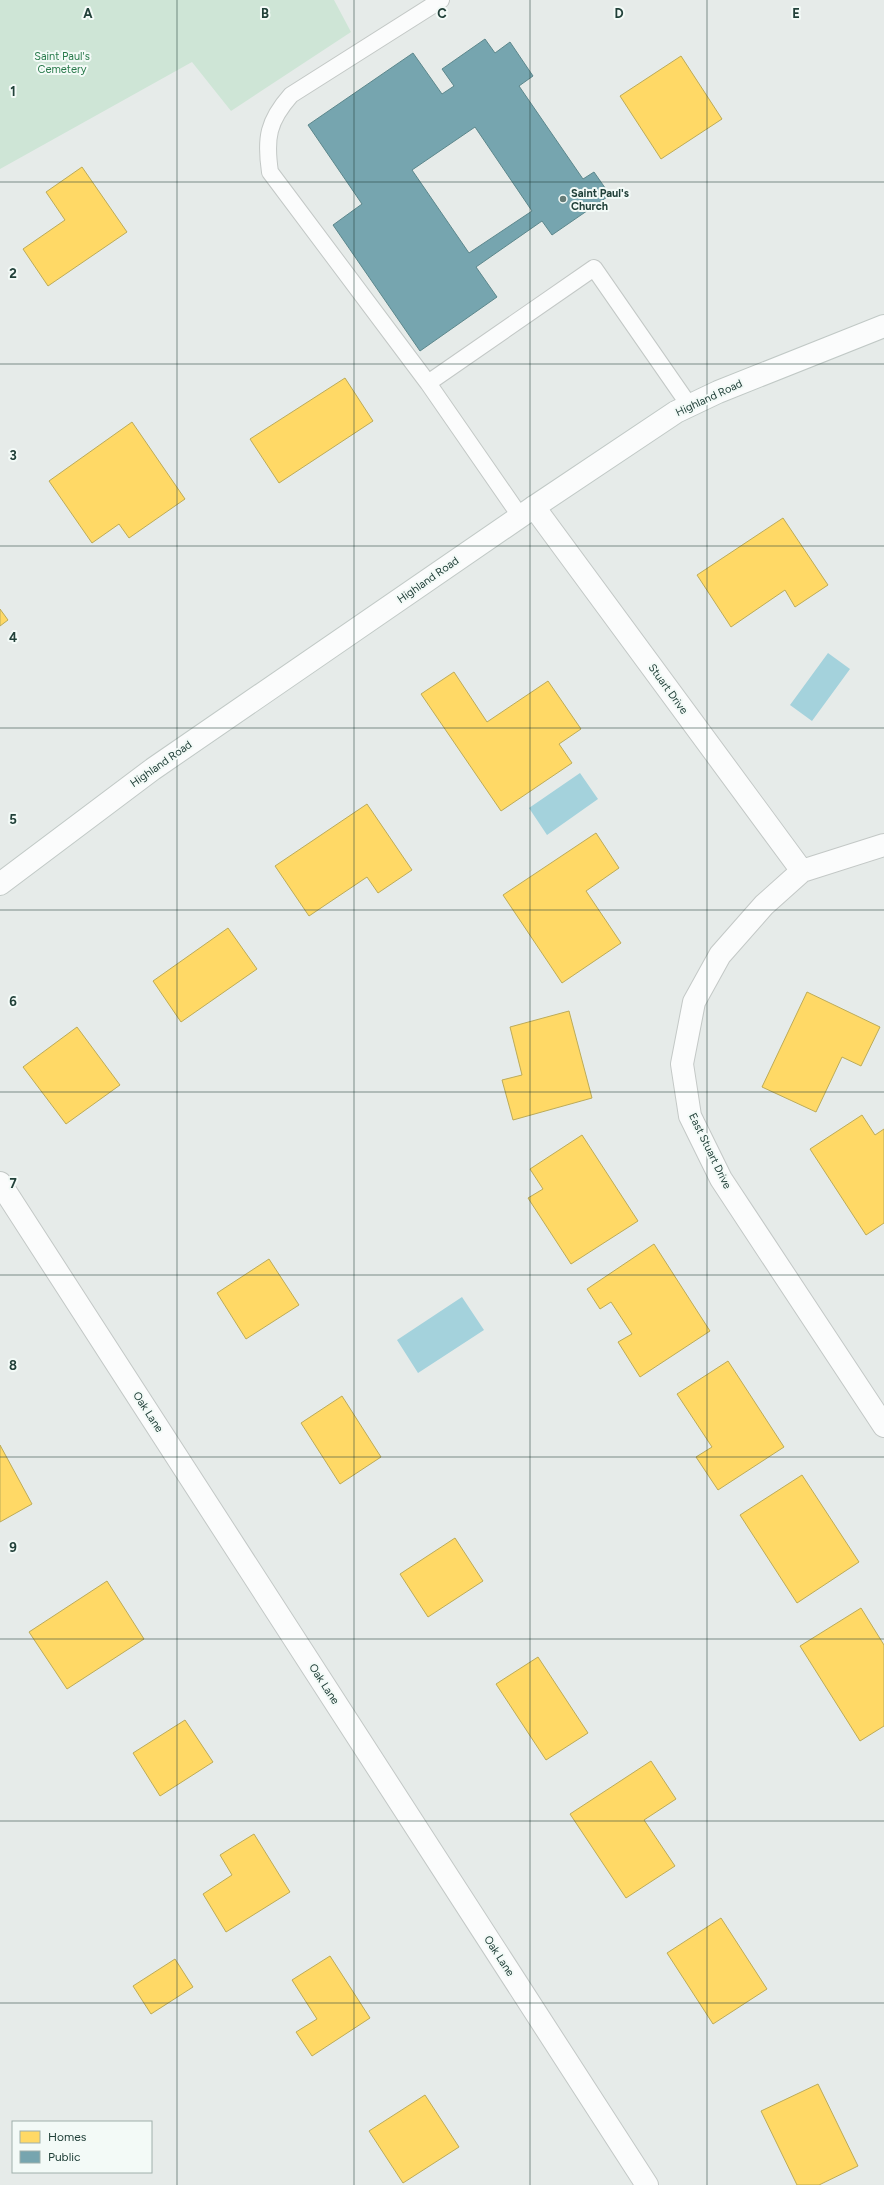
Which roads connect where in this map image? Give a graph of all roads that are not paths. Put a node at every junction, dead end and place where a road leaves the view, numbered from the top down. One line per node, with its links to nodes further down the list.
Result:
1 (441, 0): 3 (lane)
2 (884, 326): 4 (street, Highland Road)
3 (428, 383): 4 (lane); 5 (lane)
4 (689, 405): 5 (street, Highland Road)
5 (527, 512): 7 (street, Stuart Drive); 8 (street, Highland Road)
6 (884, 845): 7 (street)
7 (802, 871): 10 (street, East Stuart Drive)
8 (0, 884)
9 (0, 1183): 11 (street, Oak Lane)
10 (884, 1426)
11 (647, 2185)

